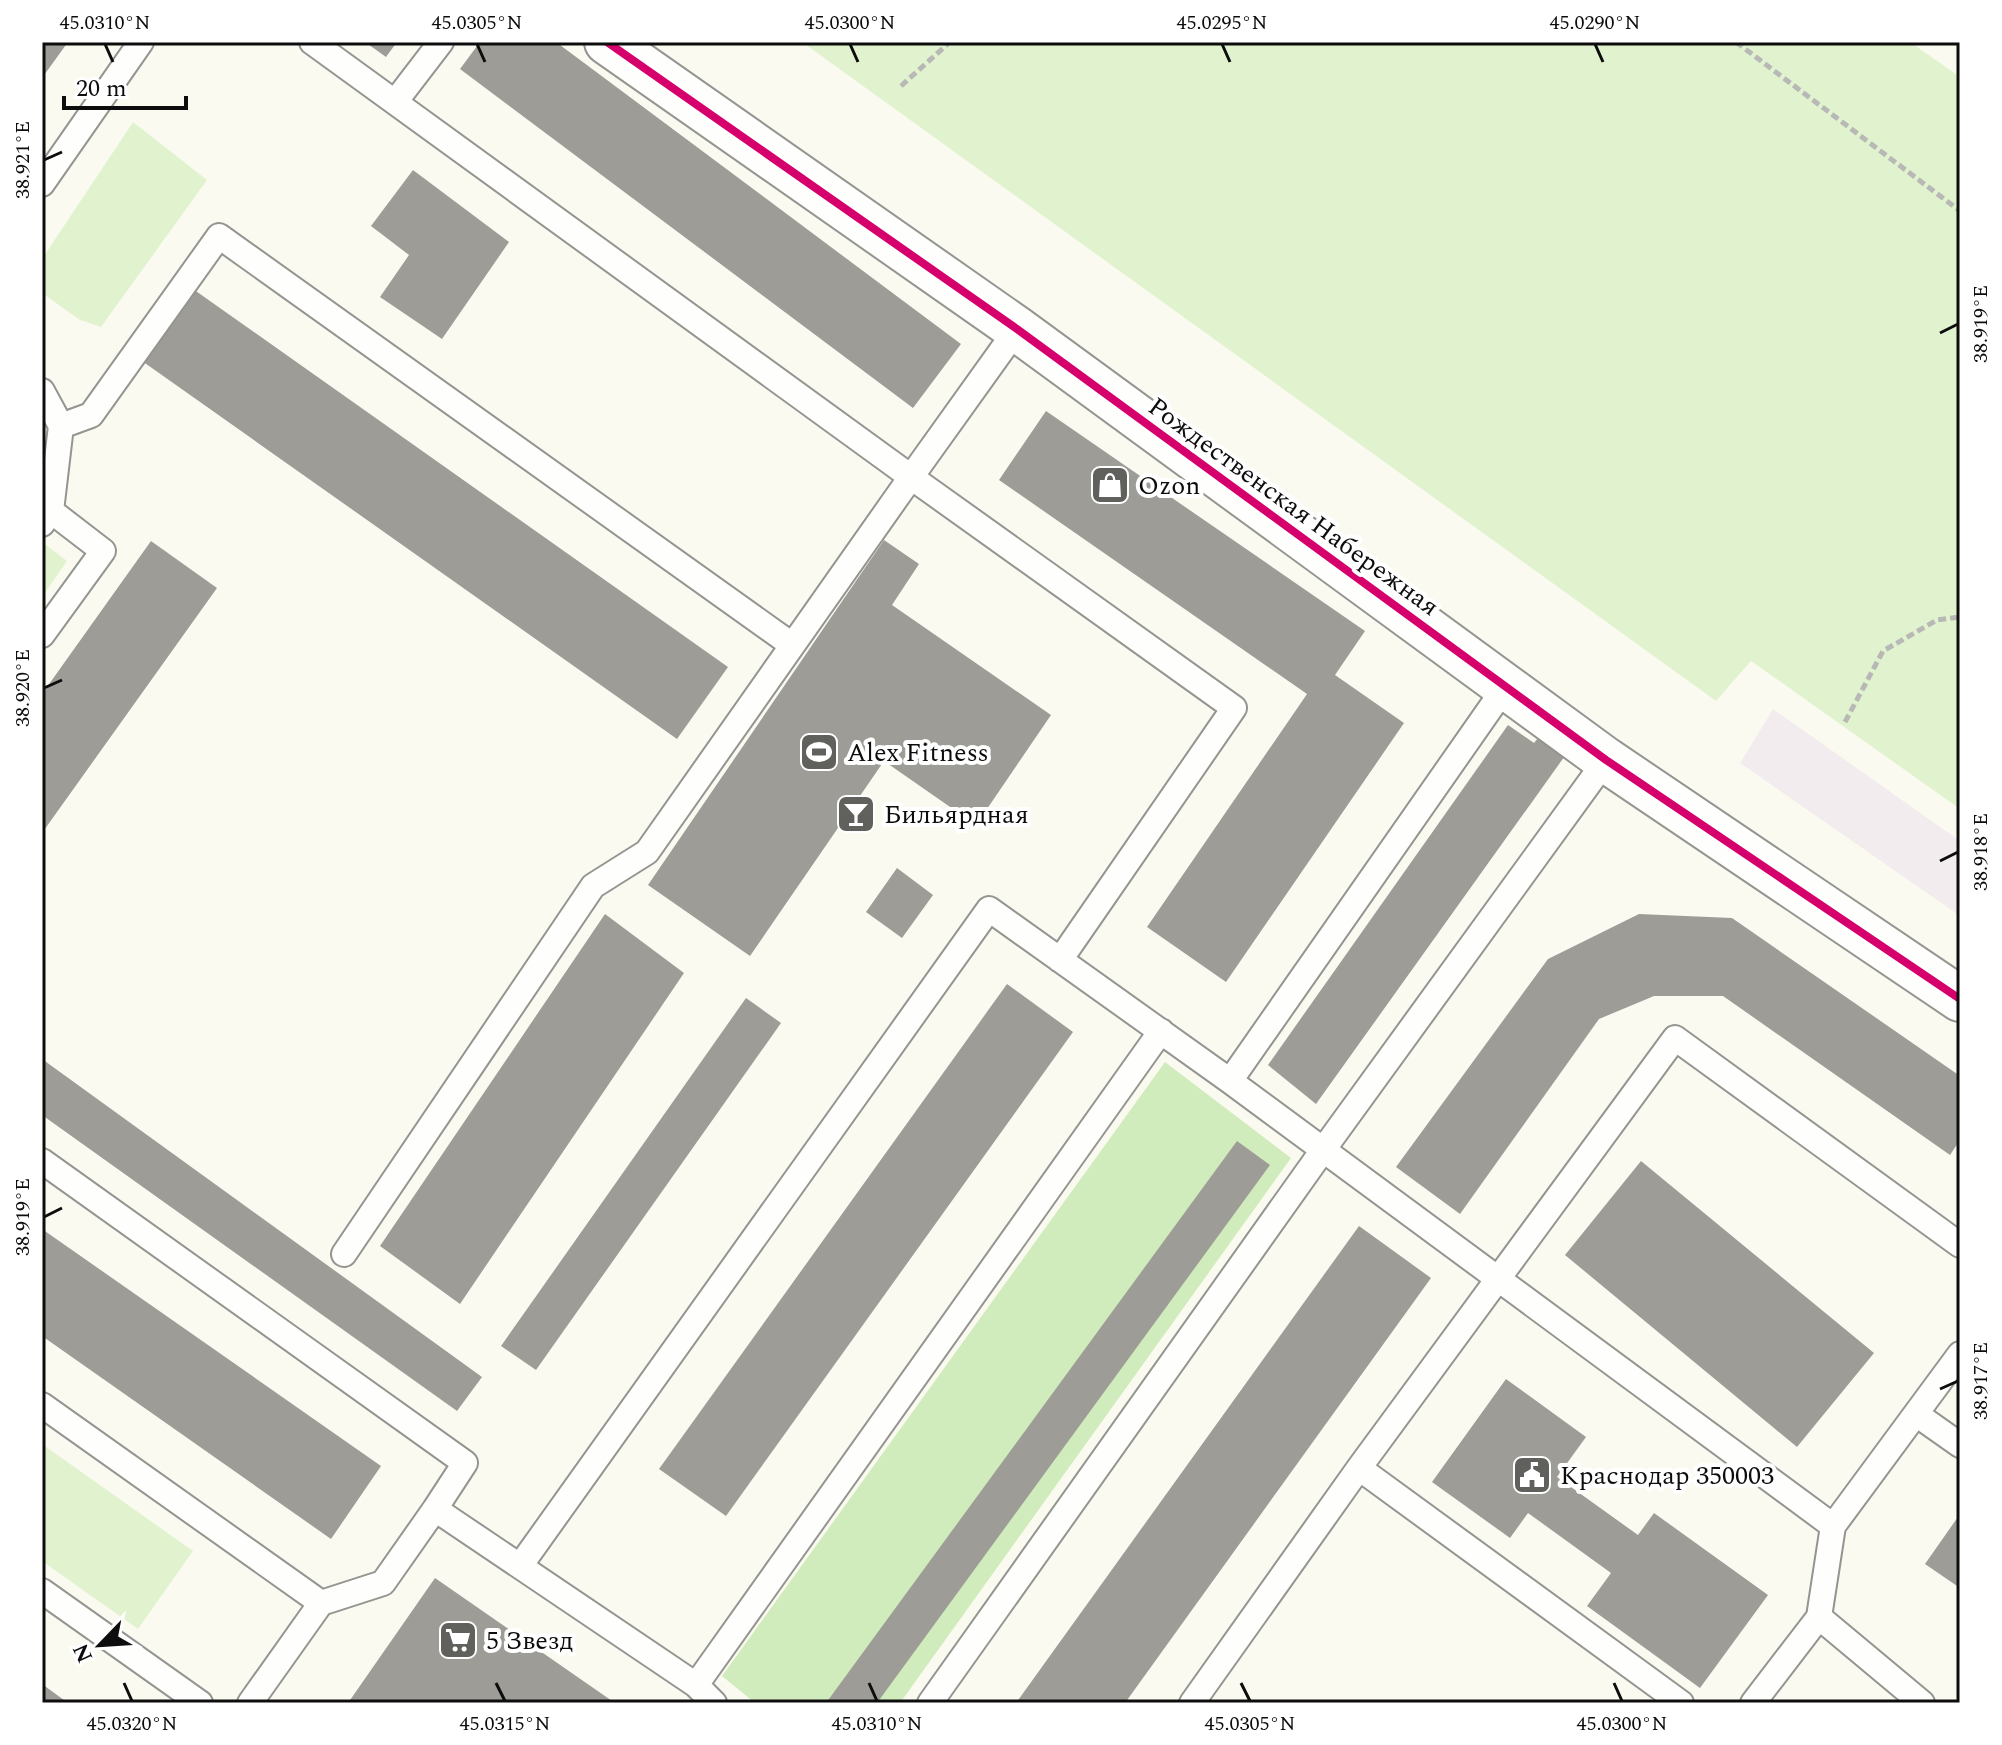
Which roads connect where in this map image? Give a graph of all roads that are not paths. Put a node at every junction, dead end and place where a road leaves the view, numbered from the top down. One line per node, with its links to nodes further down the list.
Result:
1 (141, 42): 6 (lane)
2 (312, 42): 5 (lane)
3 (441, 42): 5 (lane)
4 (607, 42): 7 (street, Рождественская Набережная)
5 (395, 102): 10 (lane)
6 (42, 184)
7 (1017, 329): 10 (lane); 14 (street, Рождественская Набережная)
8 (42, 391): 9 (lane)
9 (61, 426): 11 (lane); 13 (lane)
10 (911, 477): 13 (lane); 16 (lane)
11 (47, 518): 12 (lane)
12 (42, 635)
13 (792, 645): 23 (lane)
14 (1506, 686): 15 (street, Рождественская Набережная); 19 (lane)
15 (1606, 760): 17 (street, Рождественская Набережная); 20 (lane)
16 (1060, 960): 18 (lane); 32 (lane)
17 (1960, 999)
18 (1161, 1031): 19 (lane); 36 (lane)
19 (1230, 1081): 20 (lane)
20 (1323, 1150): 24 (lane); 40 (lane)
21 (42, 1161): 30 (lane)
22 (1960, 1245): 24 (lane)
23 (344, 1254)
24 (1497, 1278): 29 (lane); 31 (lane)
25 (1960, 1354): 27 (lane)
26 (42, 1405): 34 (lane)
27 (1916, 1414): 28 (lane); 31 (lane)
28 (1960, 1445)
29 (1359, 1468): 41 (lane); 42 (lane)
30 (435, 1509): 32 (lane); 34 (lane)
31 (1833, 1526): 35 (lane)
32 (520, 1566): 36 (lane)
33 (42, 1591): 37 (lane)
34 (321, 1603): 38 (lane)
35 (1819, 1617): 43 (lane); 44 (lane)
36 (696, 1685): 39 (lane)
37 (200, 1703)
38 (250, 1703)
39 (714, 1703)
40 (930, 1703)
41 (1192, 1703)
42 (1681, 1703)
43 (1753, 1703)
44 (1922, 1703)

